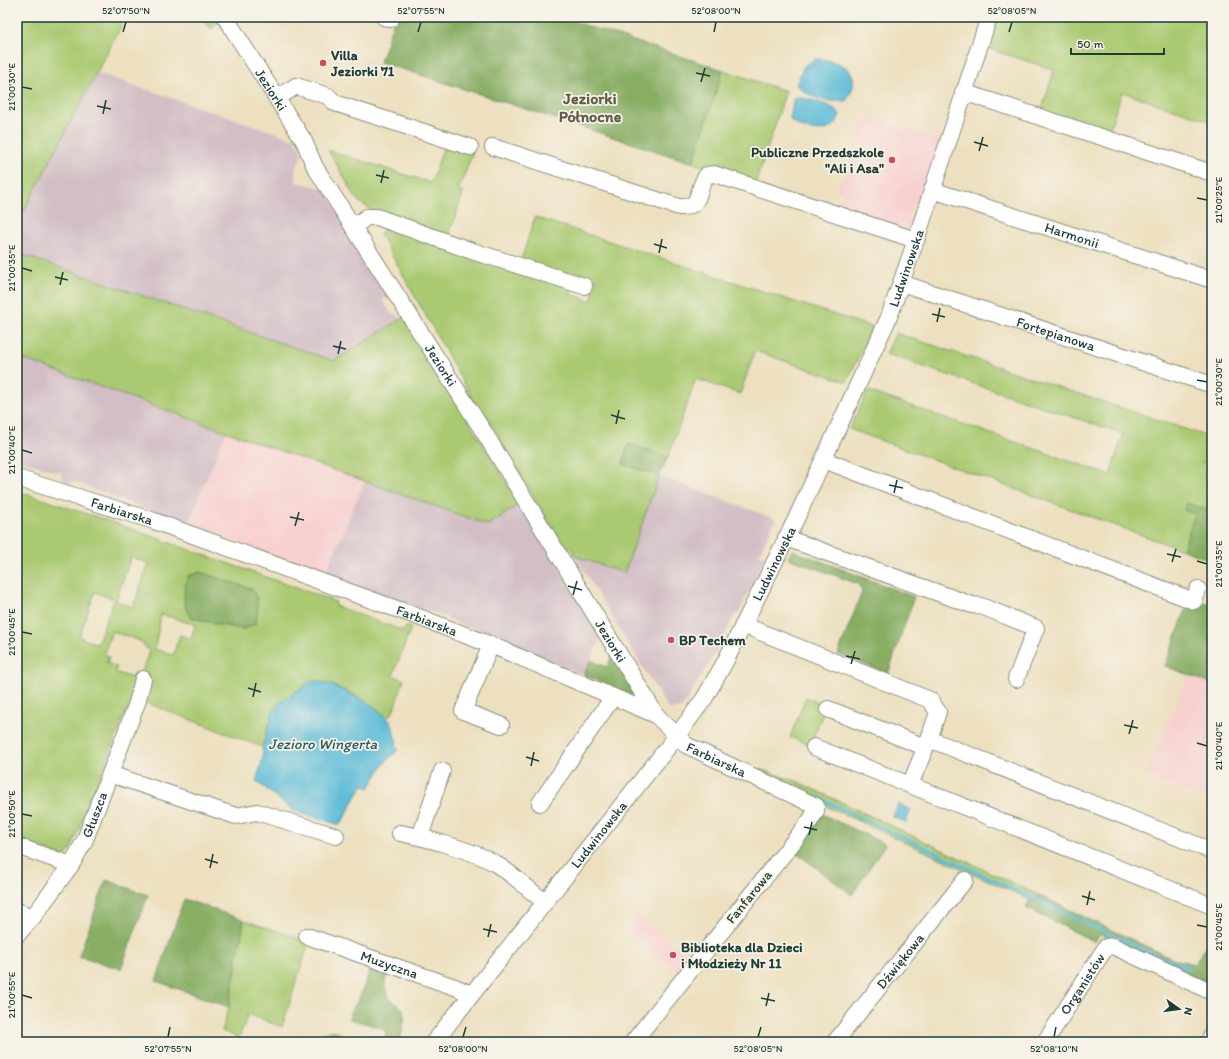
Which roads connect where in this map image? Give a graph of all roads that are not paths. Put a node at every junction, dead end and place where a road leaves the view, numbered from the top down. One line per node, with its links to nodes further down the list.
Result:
1 (225, 17): 4 (street, Jeziorki)
2 (988, 17): 3 (street, Ludwinowska)
3 (963, 92): 7 (street); 8 (street, Ludwinowska)
4 (277, 98): 5 (street); 9 (street, Jeziorki)
5 (470, 147)
6 (493, 147): 10 (street)
7 (1212, 173)
8 (932, 190): 10 (street, Ludwinowska); 11 (street, Harmonii)
9 (353, 227): 13 (street); 25 (street, Jeziorki)
10 (916, 240): 12 (street, Ludwinowska)
11 (1212, 280)
12 (901, 283): 14 (street, Fortepianowa); 15 (street, Ludwinowska)
13 (584, 286)
14 (1212, 385)
15 (824, 460): 17 (street, Ludwinowska); 18 (street)
16 (17, 478): 20 (street, Farbiarska)
17 (786, 538): 19 (street, Ludwinowska); 22 (street)
18 (1198, 589)
19 (743, 625): 27 (street, Ludwinowska); 28 (street)
20 (491, 645): 23 (street, Farbiarska); 26 (street)
21 (143, 679): 31 (street, Głuszca)
22 (1016, 679)
23 (613, 697): 25 (street, Farbiarska); 33 (street)
24 (828, 709): 28 (street)
25 (656, 715): 27 (street, Farbiarska)
26 (501, 725)
27 (676, 737): 34 (street, Farbiarska); 42 (street, Ludwinowska)
28 (927, 743): 32 (street); 39 (street)
29 (814, 747): 32 (street)
30 (442, 771): 37 (street)
31 (110, 774): 36 (street); 40 (street, Głuszca)
32 (910, 785): 43 (street)
33 (540, 803)
34 (816, 806): 52 (street, Fanfarowa)
35 (400, 833): 37 (street)
36 (336, 836)
37 (420, 837): 42 (street)
38 (17, 846): 40 (street)
39 (1212, 851)
40 (71, 866): 45 (street, Głuszca)
41 (965, 880): 53 (street, Dźwiękowa)
42 (545, 902): 49 (street, Ludwinowska)
43 (1212, 906)
44 (17, 911): 45 (street)
45 (33, 917): 46 (street, Głuszca)
46 (17, 935)
47 (307, 936): 49 (street, Muzyczna)
48 (1212, 992): 54 (street, Organistów)
49 (471, 994): 51 (street, Ludwinowska)
50 (1212, 1035): 55 (street)
51 (434, 1042)
52 (633, 1042)
53 (834, 1042)
54 (1045, 1042)
55 (1209, 1042)

